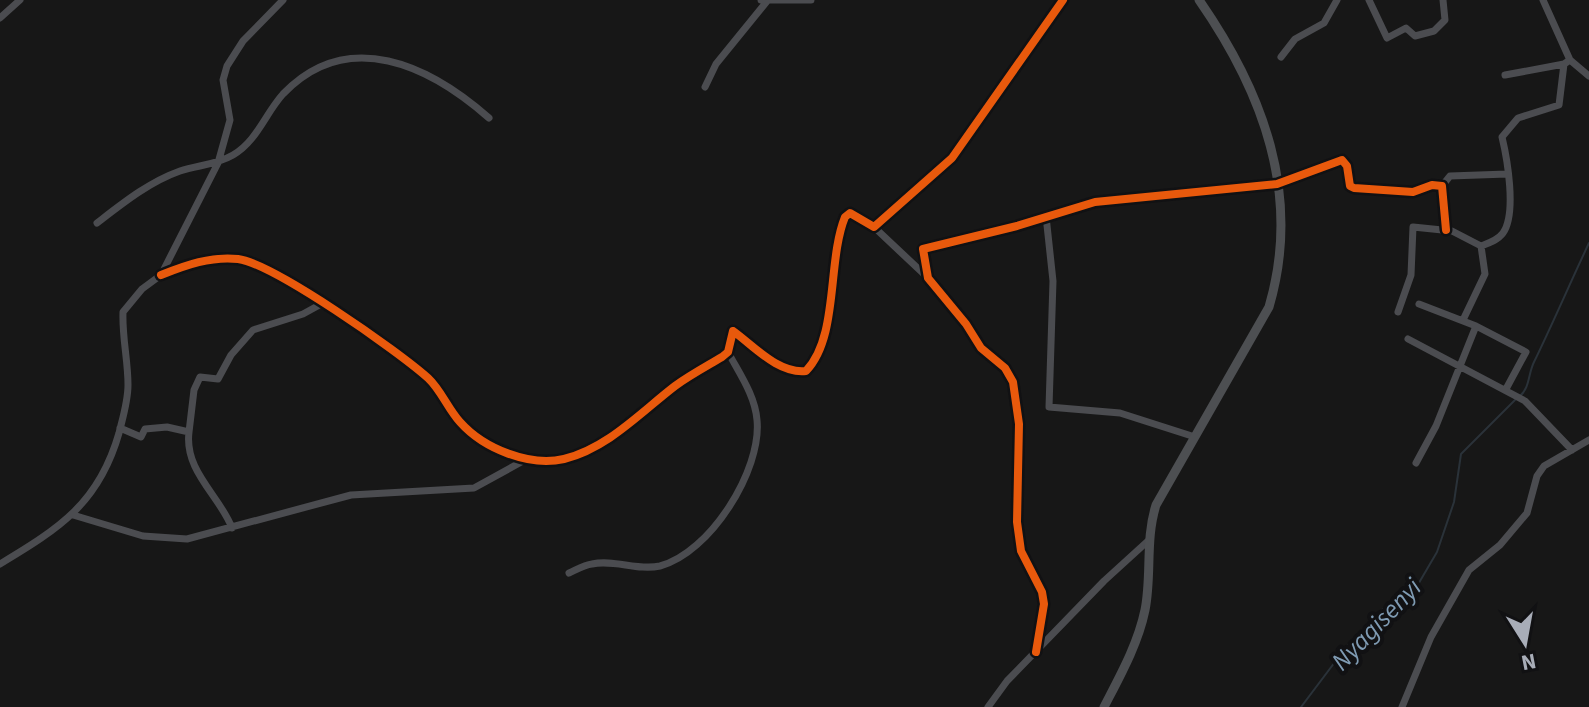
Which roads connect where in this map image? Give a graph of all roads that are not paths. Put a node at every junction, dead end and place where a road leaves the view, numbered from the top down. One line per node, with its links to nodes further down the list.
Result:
1 (20, 0): 11 (street)
2 (283, 0): 18 (street)
3 (765, 0): 4 (street); 16 (street)
4 (811, 0)
5 (1063, 0): 24 (street)
6 (1199, 0): 20 (main road)
7 (1337, 0): 12 (street)
8 (1369, 0): 9 (street)
9 (1443, 0)
10 (1543, 0): 13 (street)
11 (0, 18)
12 (1281, 57)
13 (1567, 62): 14 (street); 15 (street); 19 (street)
14 (1505, 75)
15 (1589, 76)
16 (705, 87)
17 (489, 118): 18 (street)
18 (218, 163): 23 (street); 27 (street)
19 (1507, 174): 21 (street); 26 (street)
20 (1277, 184): 21 (street); 22 (street); 40 (main road)
21 (1442, 186): 25 (street)
22 (1046, 216): 28 (street); 40 (street)
23 (97, 223)
24 (874, 227): 28 (street); 35 (street)
25 (1446, 230): 26 (street); 31 (street)
26 (1481, 246): 32 (street)
27 (161, 275): 29 (street); 38 (street)
28 (928, 278): 50 (street)
29 (323, 303): 39 (street); 43 (street)
30 (1419, 304): 32 (street)
31 (1398, 312)
32 (1463, 320): 33 (street)
33 (1476, 326): 36 (street); 37 (street)
34 (1408, 339): 36 (street)
35 (728, 352): 43 (street); 49 (street)
36 (1459, 365): 37 (street); 44 (street)
37 (1506, 389): 42 (street)
38 (120, 428): 39 (street); 45 (street)
39 (189, 432): 46 (street)
40 (1195, 437): 47 (main road)
41 (1587, 445): 42 (street)
42 (1572, 450): 53 (street)
43 (523, 461): 46 (street)
44 (1416, 463)
45 (73, 515): 46 (street); 48 (street)
46 (232, 528)
47 (1149, 540): 50 (street); 52 (main road)
48 (0, 564)
49 (569, 573)
50 (1036, 652): 51 (street)
51 (988, 707)
52 (1104, 707)
53 (1402, 707)

